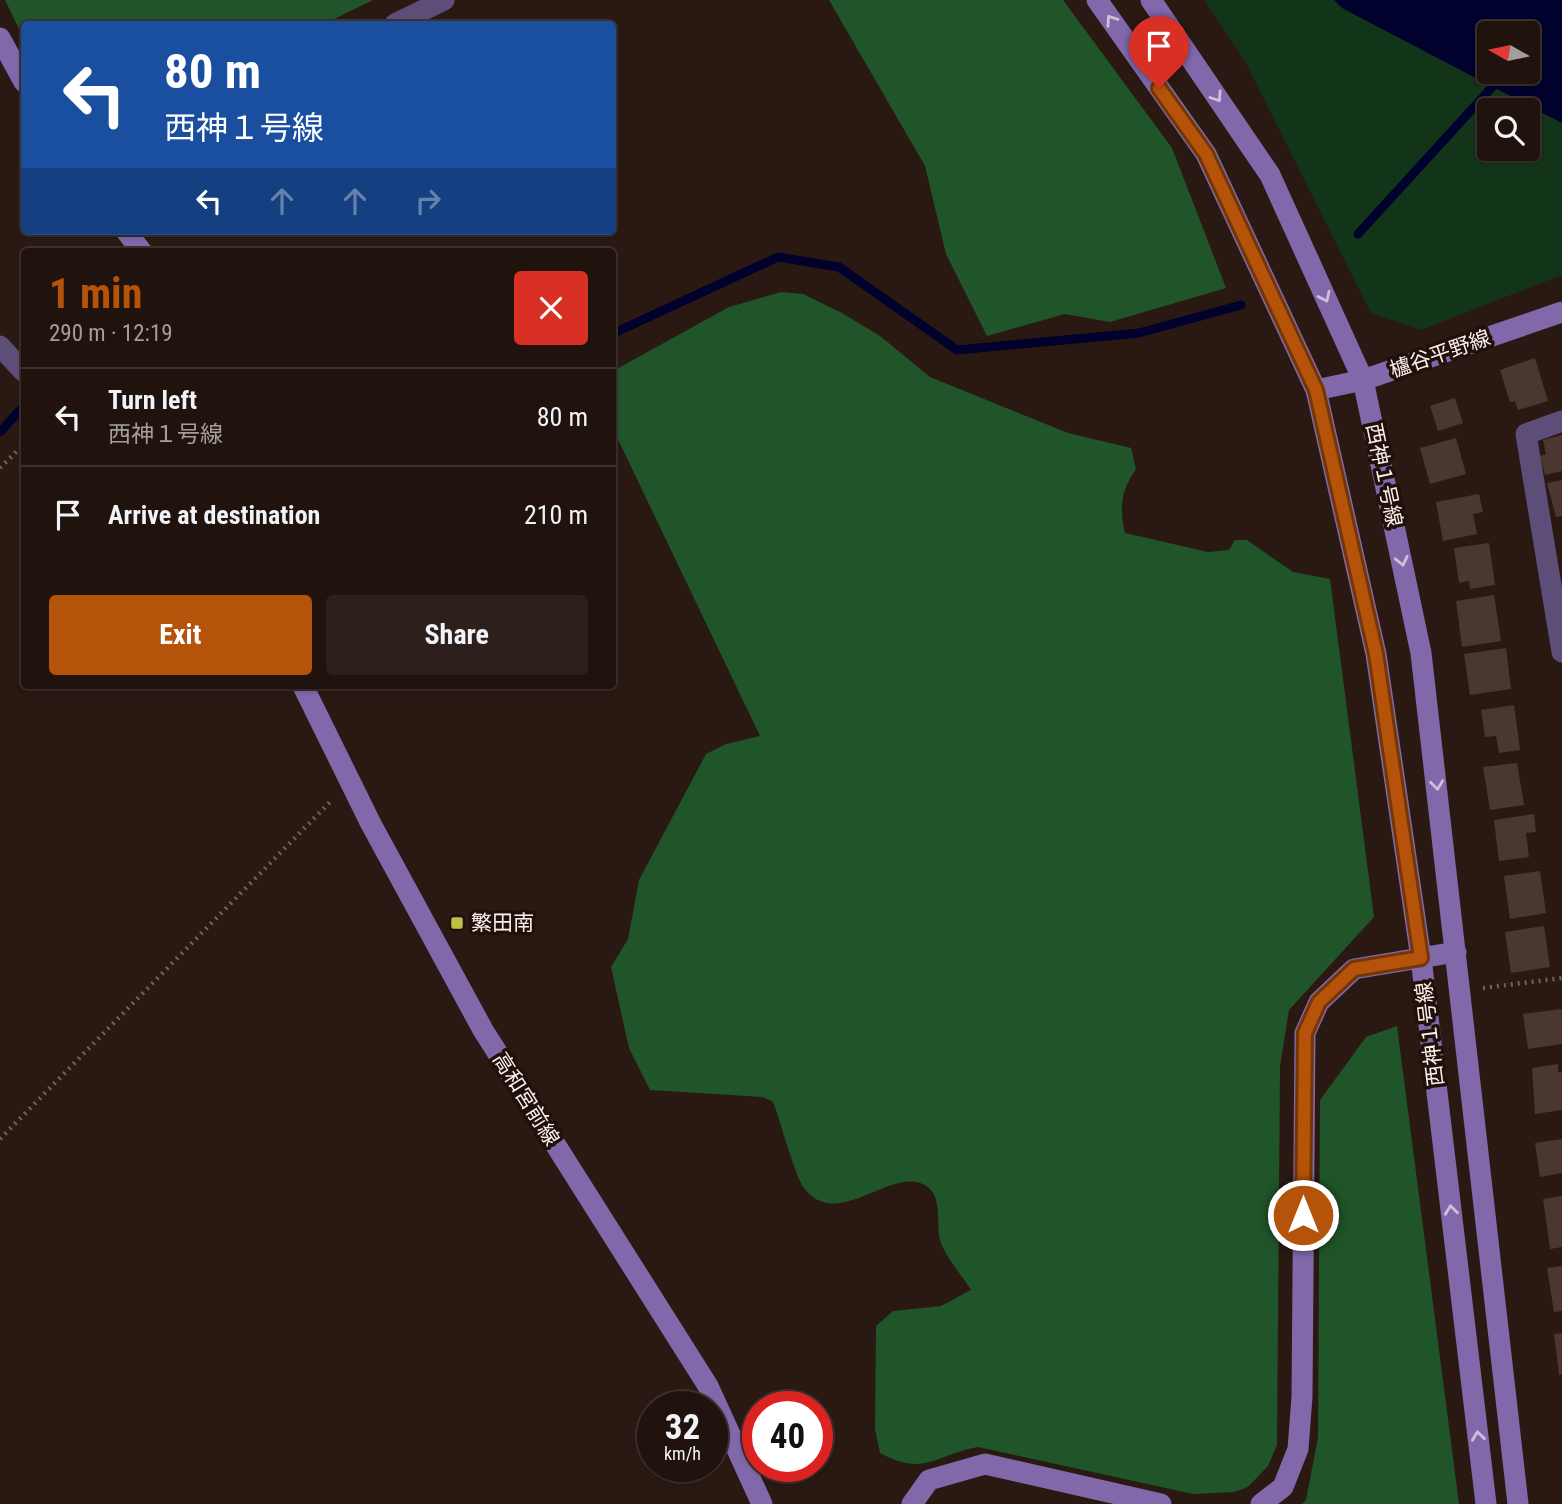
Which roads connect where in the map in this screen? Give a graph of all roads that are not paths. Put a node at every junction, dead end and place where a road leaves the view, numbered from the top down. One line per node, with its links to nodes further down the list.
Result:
1 (444, 0): 4 (street)
2 (1097, 0): 11 (street, 西神１号線, one-way to 2)
3 (1151, 0): 10 (street, 西神１号線, one-way to 10)
4 (401, 21)
5 (0, 38): 6 (street)
6 (21, 76)
7 (1562, 312): 10 (street, 櫨谷平野線)
8 (0, 346): 9 (street)
9 (21, 369)
10 (1363, 380): 11 (street, 櫨谷平野線); 15 (street, 西神１号線, one-way to 15)
11 (1316, 390): 16 (street, 西神１号線)
12 (1562, 421): 13 (street)
13 (1562, 646)
14 (305, 689): 17 (street, 高和宮前線)
15 (1456, 952): 16 (street); 22 (street, 西神１号線)
16 (1421, 958): 20 (street); 21 (street, 西神１号線, one-way to 16)
17 (762, 1504)
18 (912, 1504): 19 (street)
19 (1161, 1504)
20 (1261, 1504)
21 (1486, 1504)
22 (1518, 1504)

